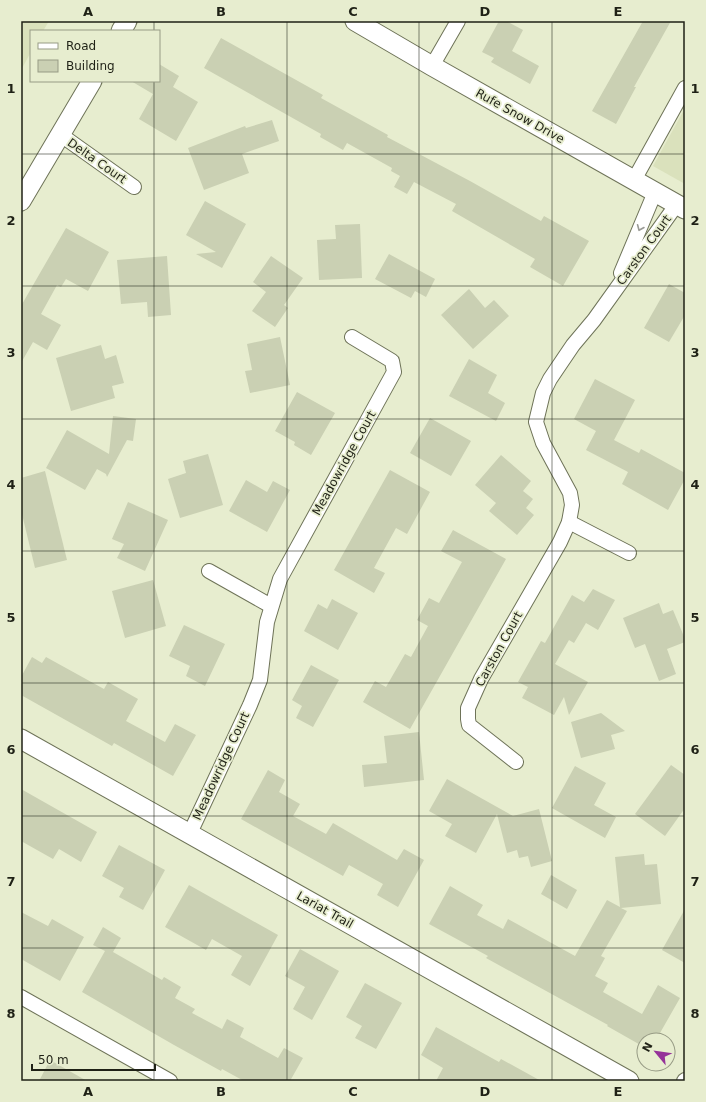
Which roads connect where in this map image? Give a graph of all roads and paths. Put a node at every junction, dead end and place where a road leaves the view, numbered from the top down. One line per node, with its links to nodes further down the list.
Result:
1 (127, 21): 4 (street)
2 (355, 21): 5 (street, Rufe Snow Drive)
3 (458, 21): 5 (street)
4 (122, 30)
5 (432, 66): 9 (street, Rufe Snow Drive)
6 (91, 82): 8 (street)
7 (685, 88): 9 (street)
8 (60, 135): 10 (street, Delta Court); 12 (street)
9 (634, 180): 11 (street, Rufe Snow Drive)
10 (134, 187)
11 (655, 192): 13 (street, Rufe Snow Drive); 14 (street, Carston Court, one-way to 14)
12 (21, 201)
13 (681, 207): 14 (street, Carston Court)
14 (612, 295): 16 (street, Carston Court)
15 (352, 337): 19 (street, Meadowridge Court)
16 (569, 522): 17 (street); 21 (street, Carston Court)
17 (629, 552)
18 (209, 571): 19 (street)
19 (271, 606): 22 (street, Meadowridge Court)
20 (21, 739): 22 (street, Lariat Trail)
21 (516, 762)
22 (190, 833): 25 (street, Lariat Trail)
23 (21, 997): 24 (street)
24 (170, 1081)
25 (629, 1081)

